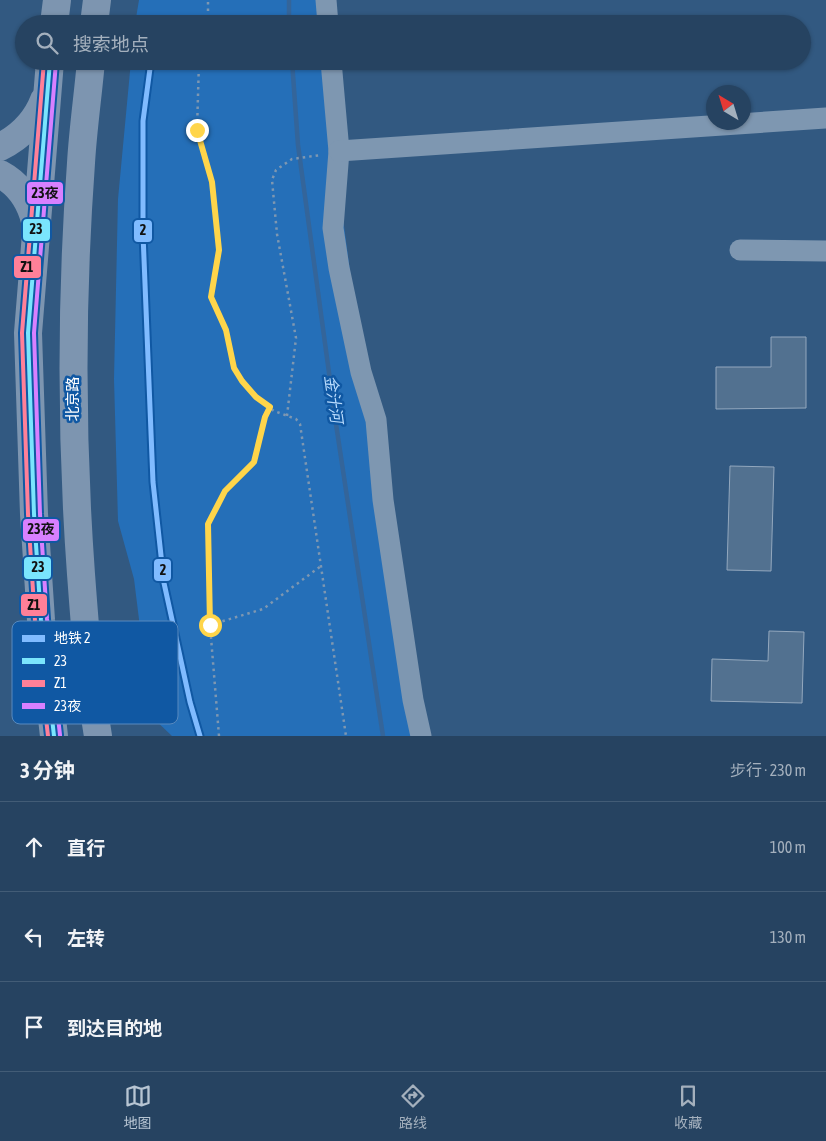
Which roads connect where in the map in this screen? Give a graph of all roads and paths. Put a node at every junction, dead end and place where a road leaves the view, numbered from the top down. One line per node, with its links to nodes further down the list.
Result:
1 (57, 0): 5 (main road)
2 (97, 0): 6 (main road)
3 (208, 0): 7 (path)
4 (326, 0): 8 (street)
5 (55, 15)
6 (95, 15)
7 (208, 15)
8 (327, 15)
9 (49, 70): 13 (main road)
10 (90, 70): 25 (main road, 北京路)
11 (199, 70): 21 (path)
12 (331, 70): 16 (street)
13 (46, 94): 15 (main road); 18 (main road)
14 (826, 118): 16 (street)
15 (0, 147)
16 (332, 153): 22 (path); 29 (street)
17 (0, 174): 18 (main road)
18 (36, 223): 24 (main road)
19 (740, 250): 20 (street)
20 (826, 251)
21 (270, 407): 22 (path); 26 (path)
22 (287, 416): 23 (path)
23 (321, 566): 26 (path); 28 (path)
24 (41, 621)
25 (85, 621)
26 (210, 625): 27 (path)
27 (219, 736)
28 (346, 736)
29 (421, 736)

